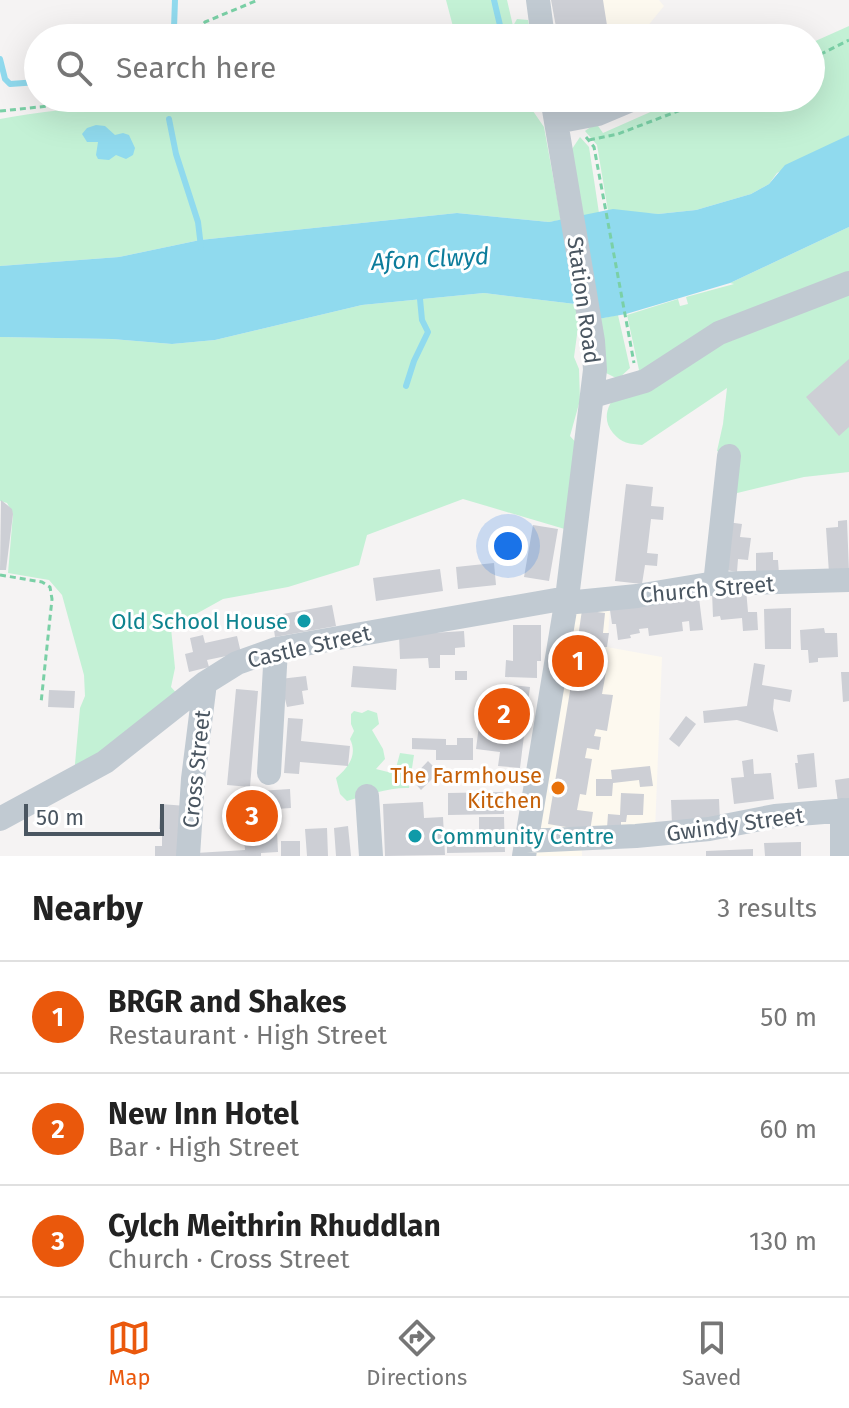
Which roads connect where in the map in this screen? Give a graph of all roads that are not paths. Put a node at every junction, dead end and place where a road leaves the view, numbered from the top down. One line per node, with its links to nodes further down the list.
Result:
1 (538, 0): 2 (street)
2 (541, 24)
3 (554, 112): 7 (street, Station Road)
4 (576, 112): 5 (street)
5 (603, 112)
6 (849, 283): 7 (street)
7 (593, 396): 12 (street, Station Road)
8 (729, 456): 11 (street)
9 (559, 540): 12 (street)
10 (849, 580): 11 (street, Church Street)
11 (715, 584): 12 (street, Church Street)
12 (561, 601): 13 (street, Castle Street); 20 (street)
13 (276, 649): 14 (street, Castle Street); 15 (street)
14 (205, 683): 18 (street, Castle Street); 21 (street, Cross Street)
15 (269, 773)
16 (367, 796): 22 (street)
17 (846, 810): 19 (street, Gwindy Street); 23 (street)
18 (0, 819)
19 (637, 846): 20 (street, Gwindy Street)
20 (525, 849)
21 (188, 856)
22 (371, 856)
23 (842, 856)

